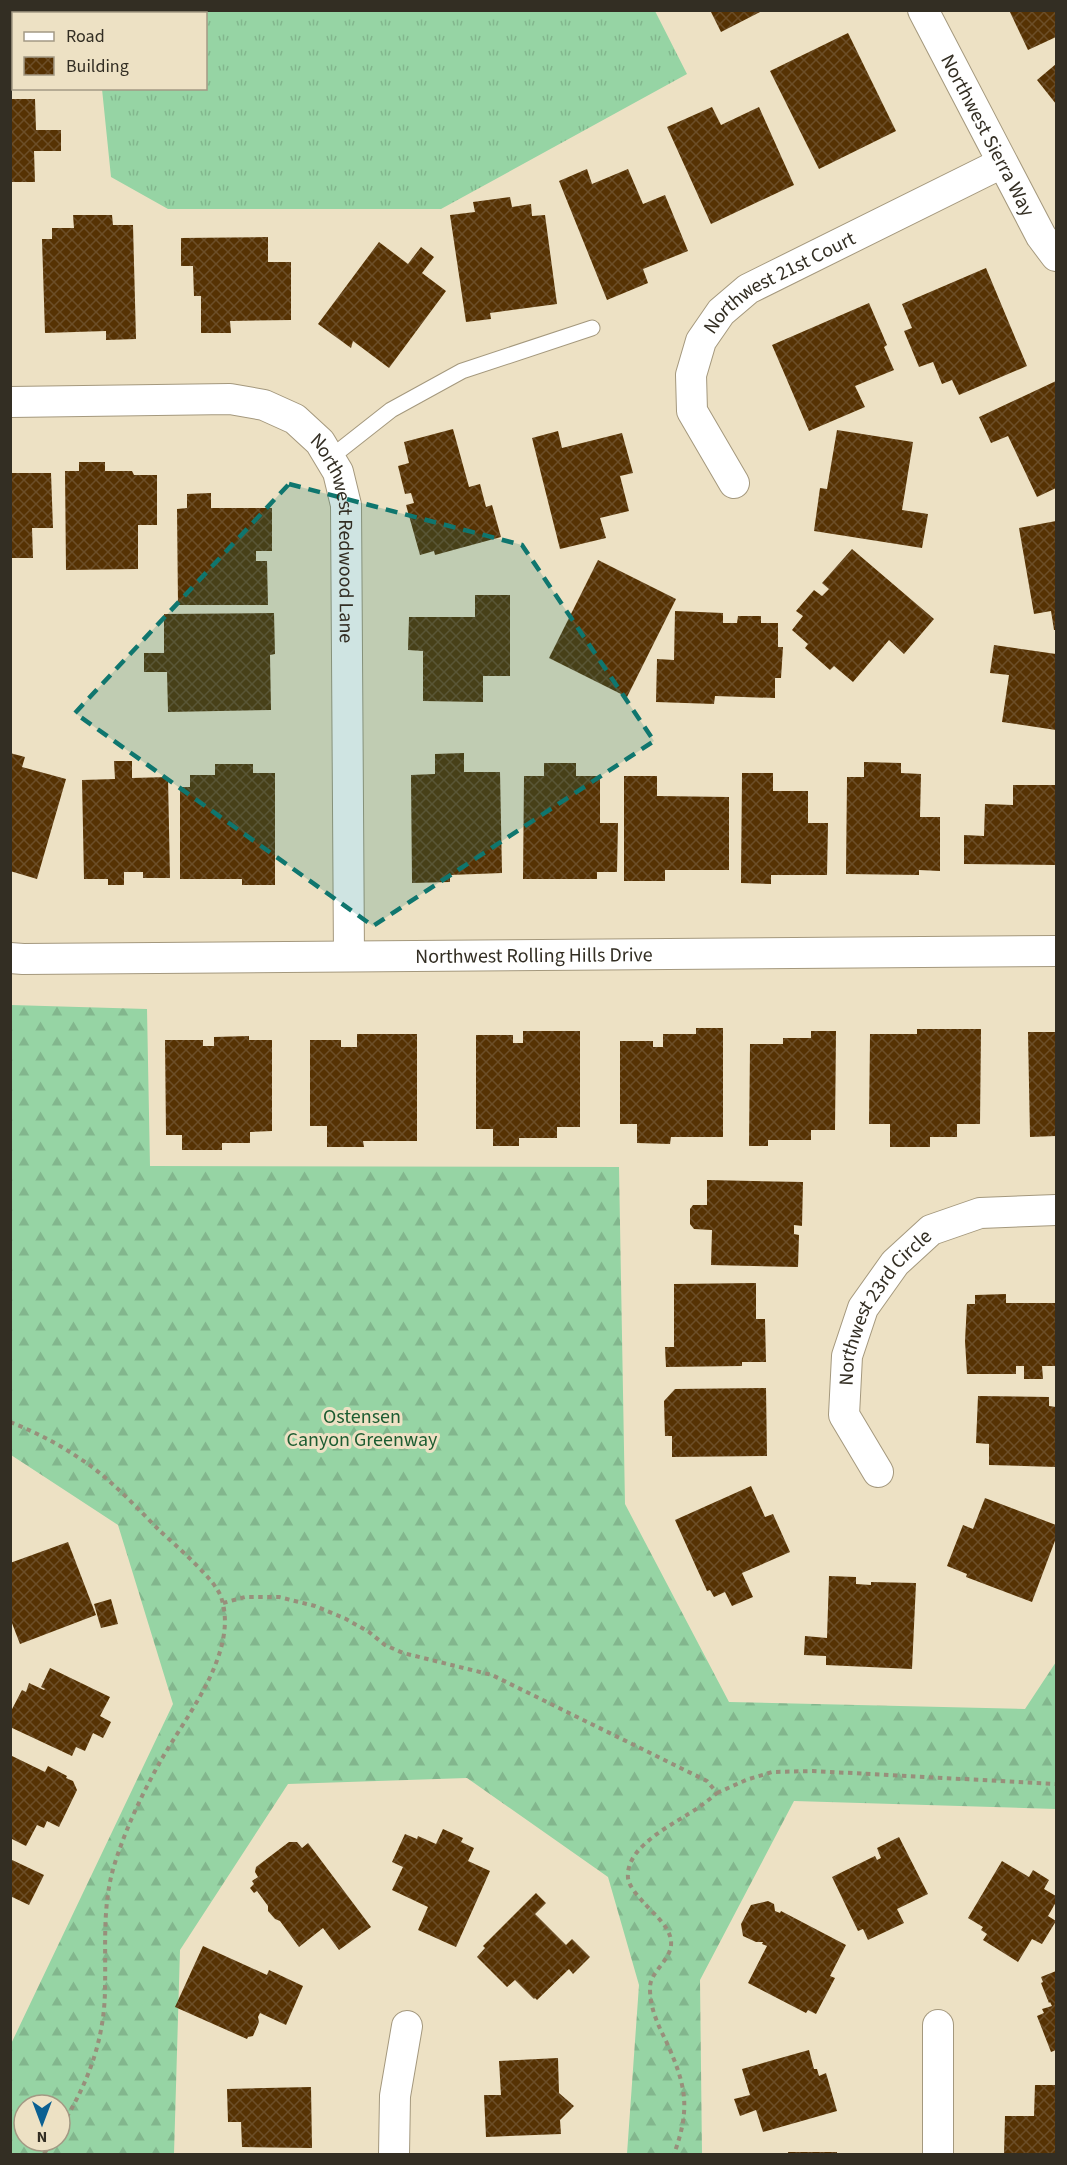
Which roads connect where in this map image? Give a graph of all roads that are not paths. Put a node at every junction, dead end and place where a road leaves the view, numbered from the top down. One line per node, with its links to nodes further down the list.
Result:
1 (923, 10): 2 (street, Northwest Sierra Way)
2 (1002, 163): 3 (street, Northwest Sierra Way); 7 (street, Northwest 21st Court)
3 (1056, 256)
4 (592, 328): 6 (lane)
5 (10, 402): 6 (street, Northwest Redwood Lane)
6 (330, 459): 9 (street, Northwest Redwood Lane)
7 (734, 483)
8 (1056, 951): 9 (street, Northwest Rolling Hills Drive)
9 (348, 956): 10 (street, Northwest Rolling Hills Drive)
10 (10, 958)
11 (1056, 1209): 12 (street, Northwest 23rd Circle)
12 (878, 1472)
13 (938, 2025): 16 (street)
14 (407, 2026): 15 (street)
15 (394, 2154)
16 (938, 2154)

